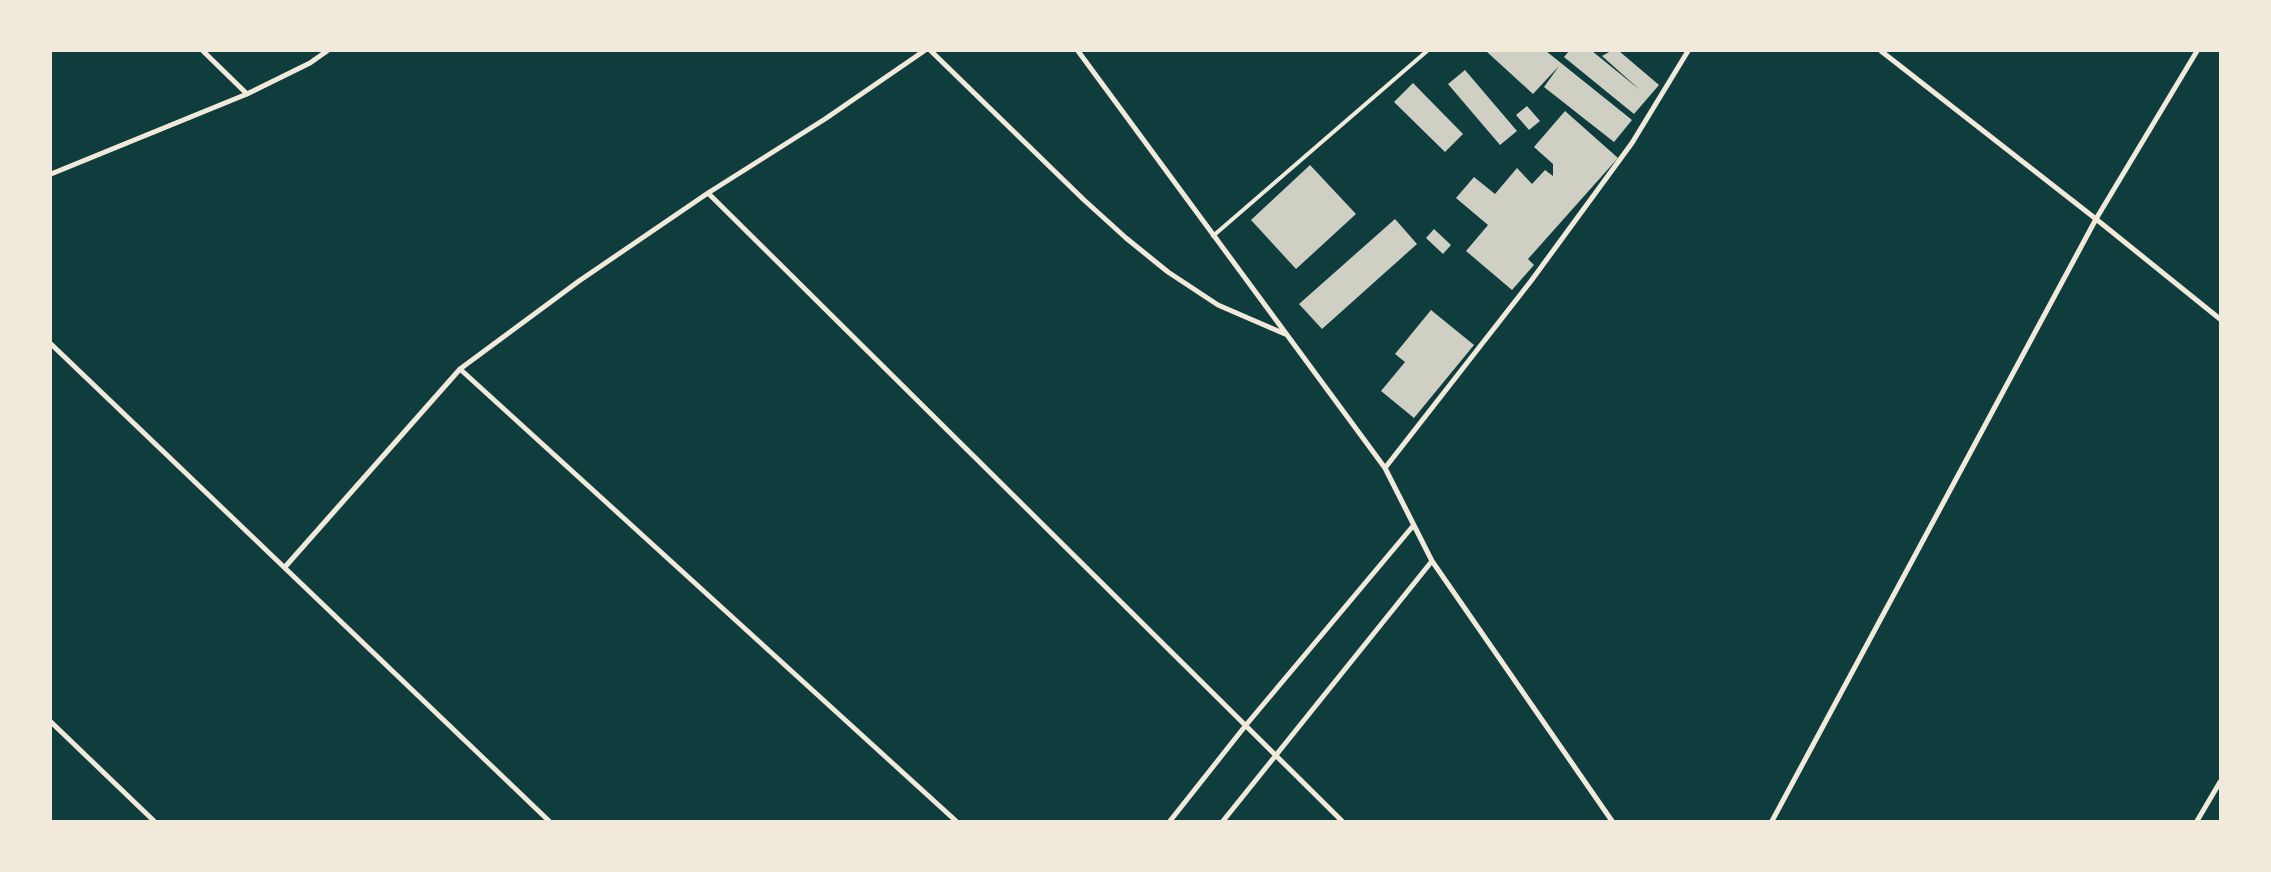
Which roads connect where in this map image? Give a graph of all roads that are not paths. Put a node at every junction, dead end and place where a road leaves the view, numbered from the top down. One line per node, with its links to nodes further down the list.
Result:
1 (203, 51): 10 (street)
2 (328, 51): 10 (street)
3 (924, 51): 12 (street)
4 (931, 51): 16 (street)
5 (1078, 51): 14 (street)
6 (1427, 51): 14 (lane)
7 (1688, 51): 19 (street)
8 (1881, 51): 13 (street)
9 (2197, 51): 13 (street)
10 (247, 94): 11 (street)
11 (51, 174)
12 (708, 192): 18 (street); 24 (street)
13 (2096, 219): 15 (street); 34 (street)
14 (1213, 236): 16 (street)
15 (2220, 319)
16 (1285, 334): 19 (street)
17 (51, 344): 22 (street)
18 (460, 370): 22 (street); 29 (street)
19 (1385, 468): 20 (street)
20 (1413, 526): 21 (street); 24 (street)
21 (1432, 560): 25 (street); 33 (street)
22 (285, 567): 28 (street)
23 (51, 722): 27 (street)
24 (1246, 725): 25 (street); 30 (street)
25 (1275, 756): 31 (street); 32 (street)
26 (2220, 782): 35 (street)
27 (154, 821)
28 (549, 821)
29 (956, 821)
30 (1170, 821)
31 (1223, 821)
32 (1342, 821)
33 (1612, 821)
34 (1772, 821)
35 (2197, 821)

